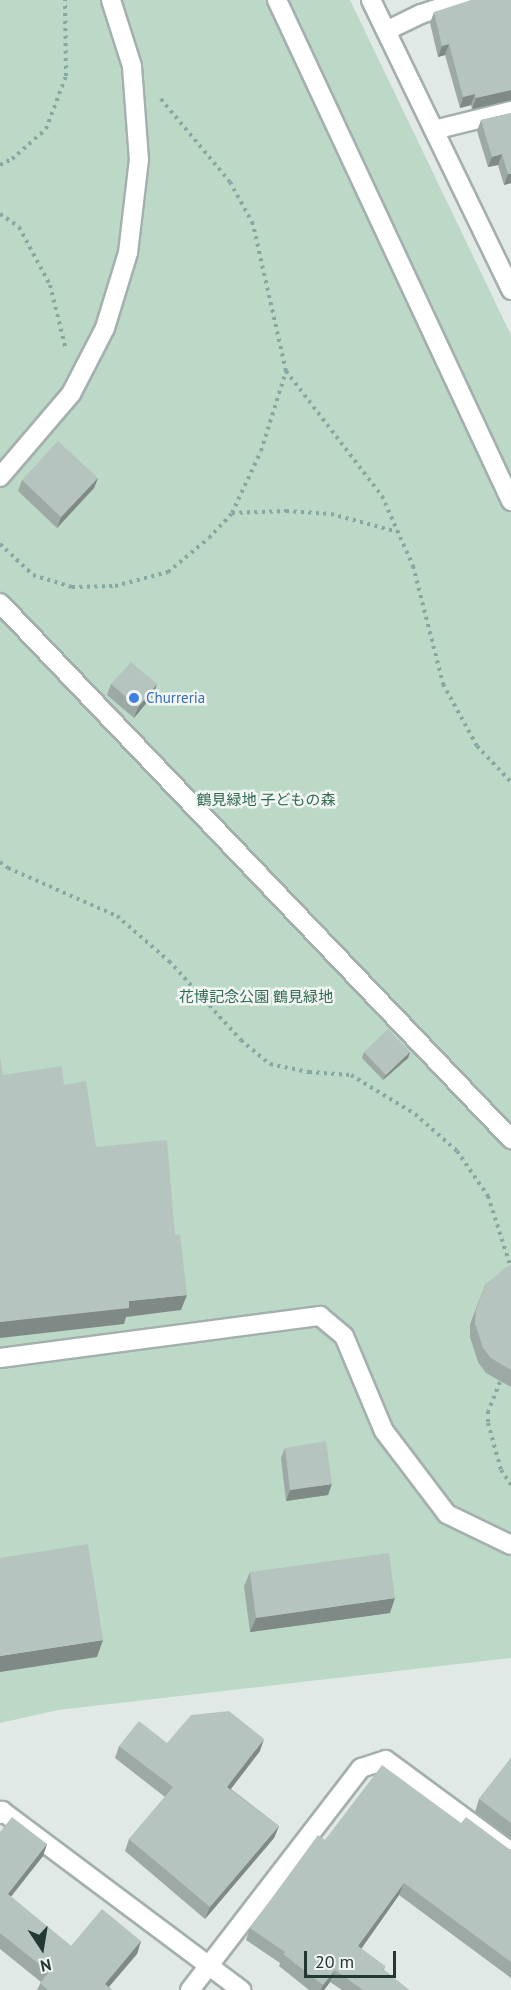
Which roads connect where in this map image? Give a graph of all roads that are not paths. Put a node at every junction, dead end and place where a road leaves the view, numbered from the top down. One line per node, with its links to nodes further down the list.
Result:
1 (111, 0): 9 (street)
2 (277, 0): 10 (street)
3 (371, 0): 5 (street)
4 (464, 0): 5 (street)
5 (386, 31): 7 (street)
6 (511, 111): 7 (street)
7 (434, 130): 8 (street)
8 (511, 290)
9 (0, 477)
10 (511, 501)
11 (0, 603): 12 (street)
12 (511, 1139)
13 (0, 1358): 14 (street)
14 (511, 1545)
15 (0, 1814): 17 (street)
16 (511, 1852): 17 (street)
17 (208, 1966): 18 (street); 19 (street)
18 (190, 1990)
19 (241, 1990)

